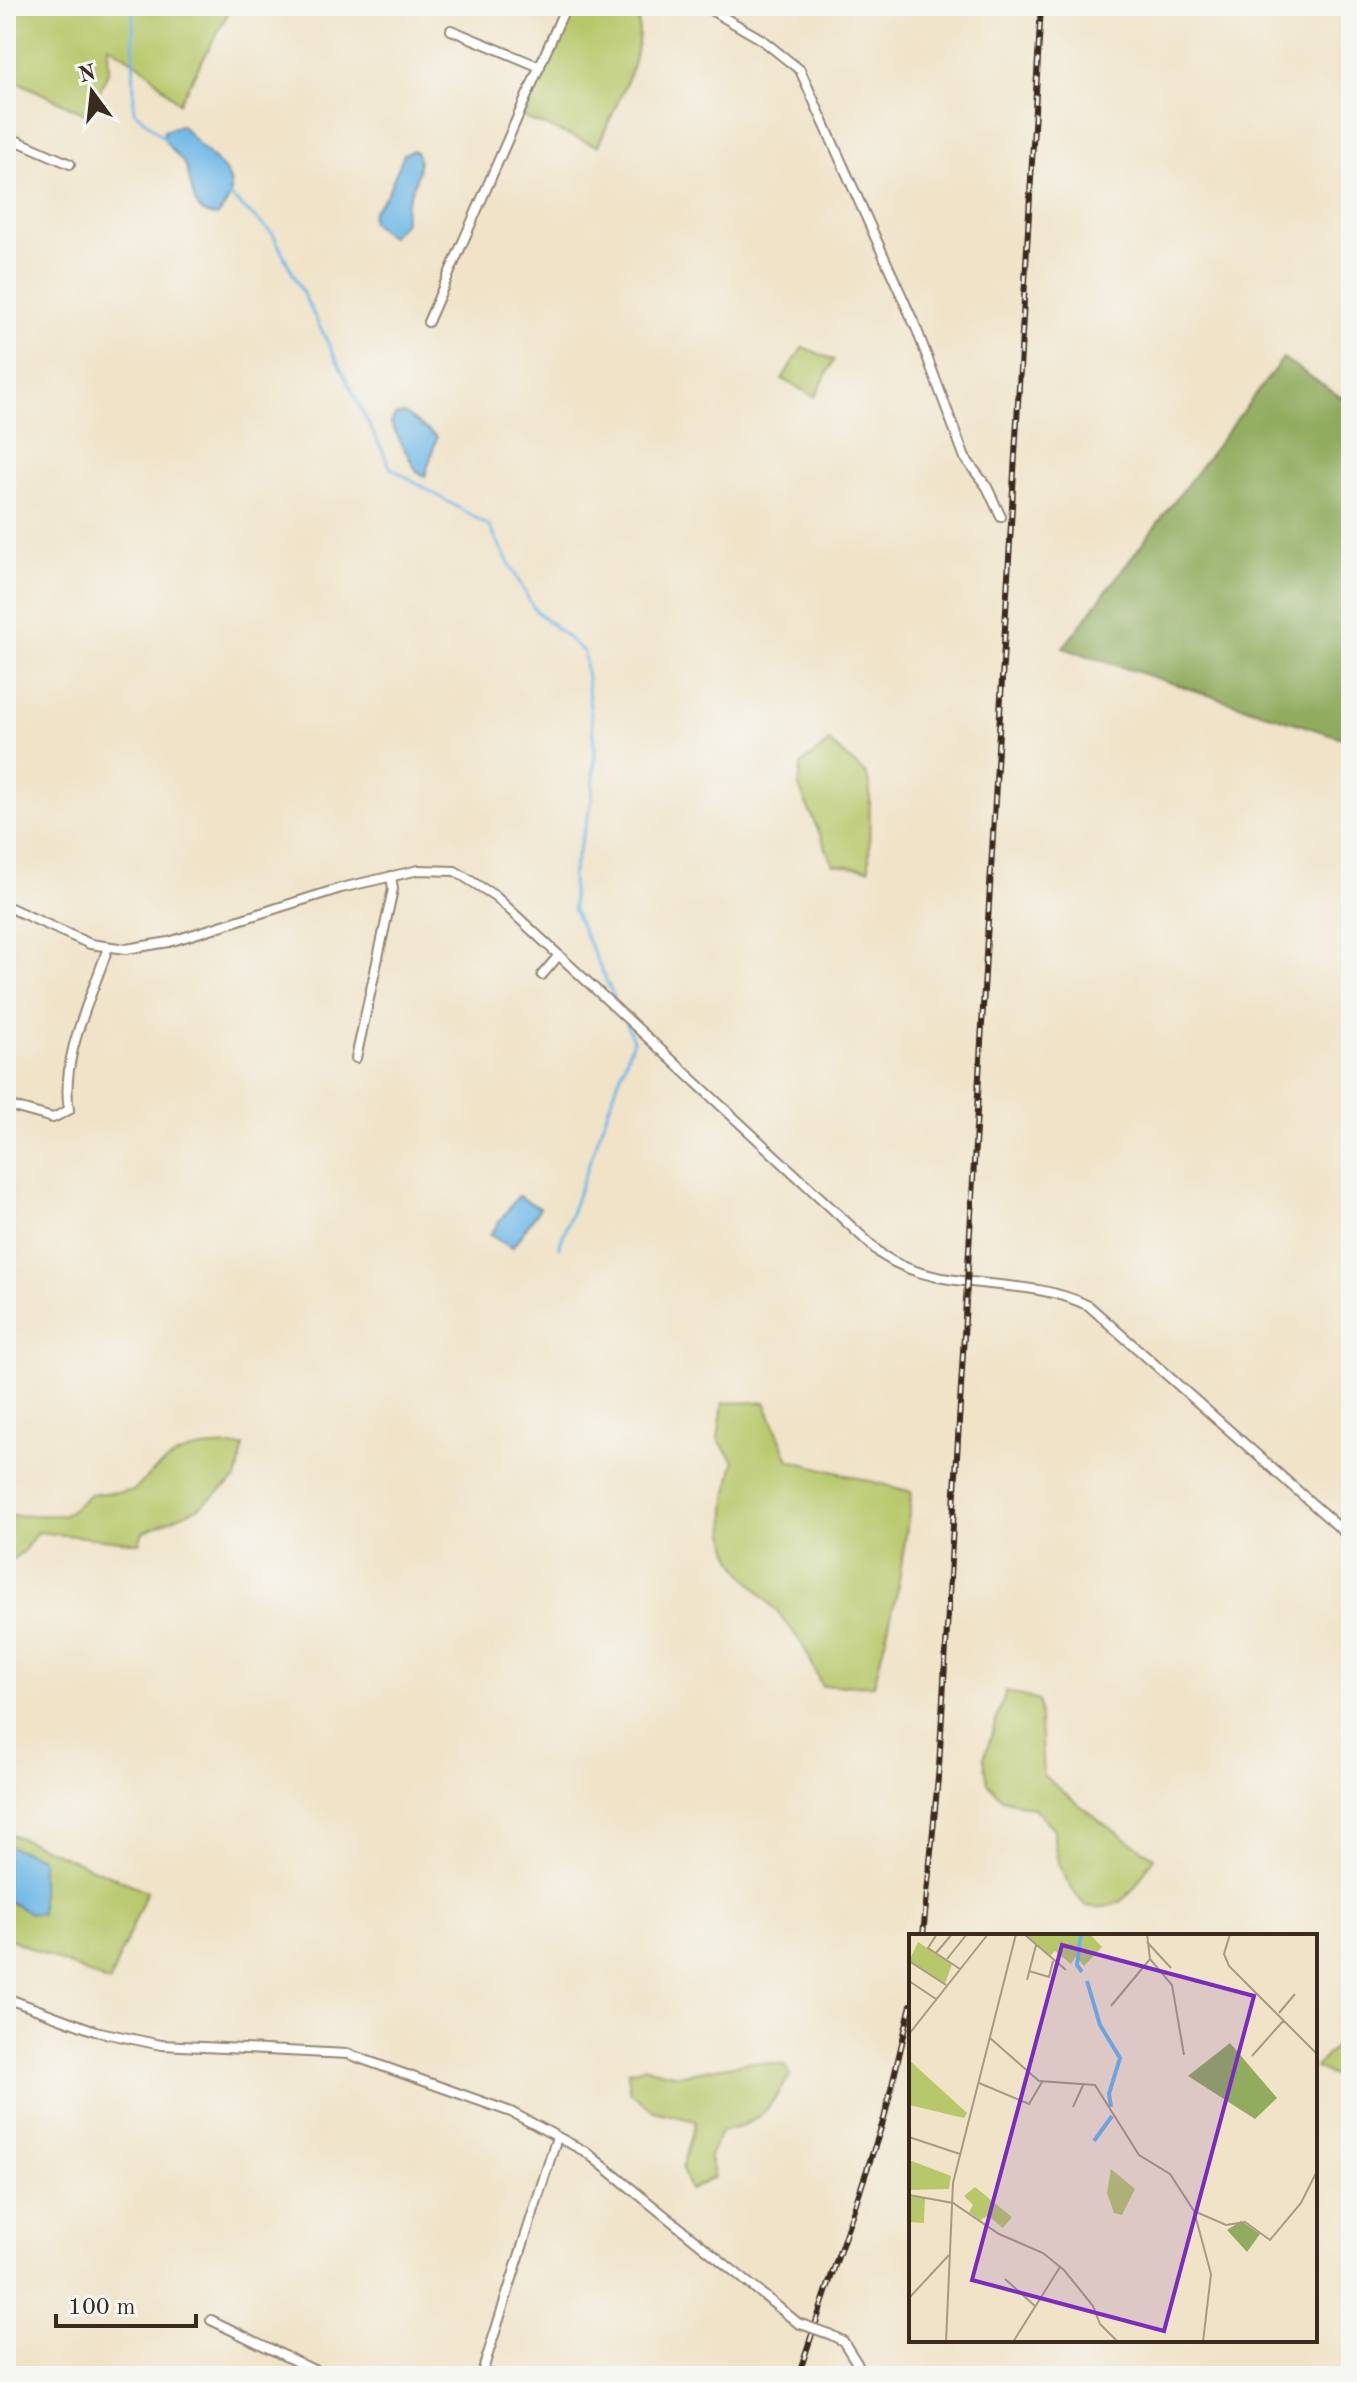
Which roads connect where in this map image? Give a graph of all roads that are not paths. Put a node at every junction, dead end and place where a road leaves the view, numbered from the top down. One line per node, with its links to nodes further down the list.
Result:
1 (566, 6): 4 (street)
2 (704, 6): 8 (street)
3 (451, 30): 4 (street)
4 (540, 67): 7 (street)
5 (6, 136): 6 (street)
6 (70, 164)
7 (428, 322)
8 (1001, 517)
9 (391, 876): 11 (street); 12 (street); 14 (street)
10 (6, 906): 11 (street)
11 (108, 947): 15 (street)
12 (559, 955): 13 (street); 17 (street)
13 (542, 975)
14 (356, 1058)
15 (6, 1105)
16 (1351, 1525): 17 (street)
17 (1342, 1530): 18 (street)
18 (1351, 1542)
19 (6, 1998): 20 (street)
20 (557, 2137): 23 (street); 24 (street, bridge)
21 (211, 2320): 22 (street)
22 (326, 2376)
23 (481, 2376)
24 (865, 2376)

